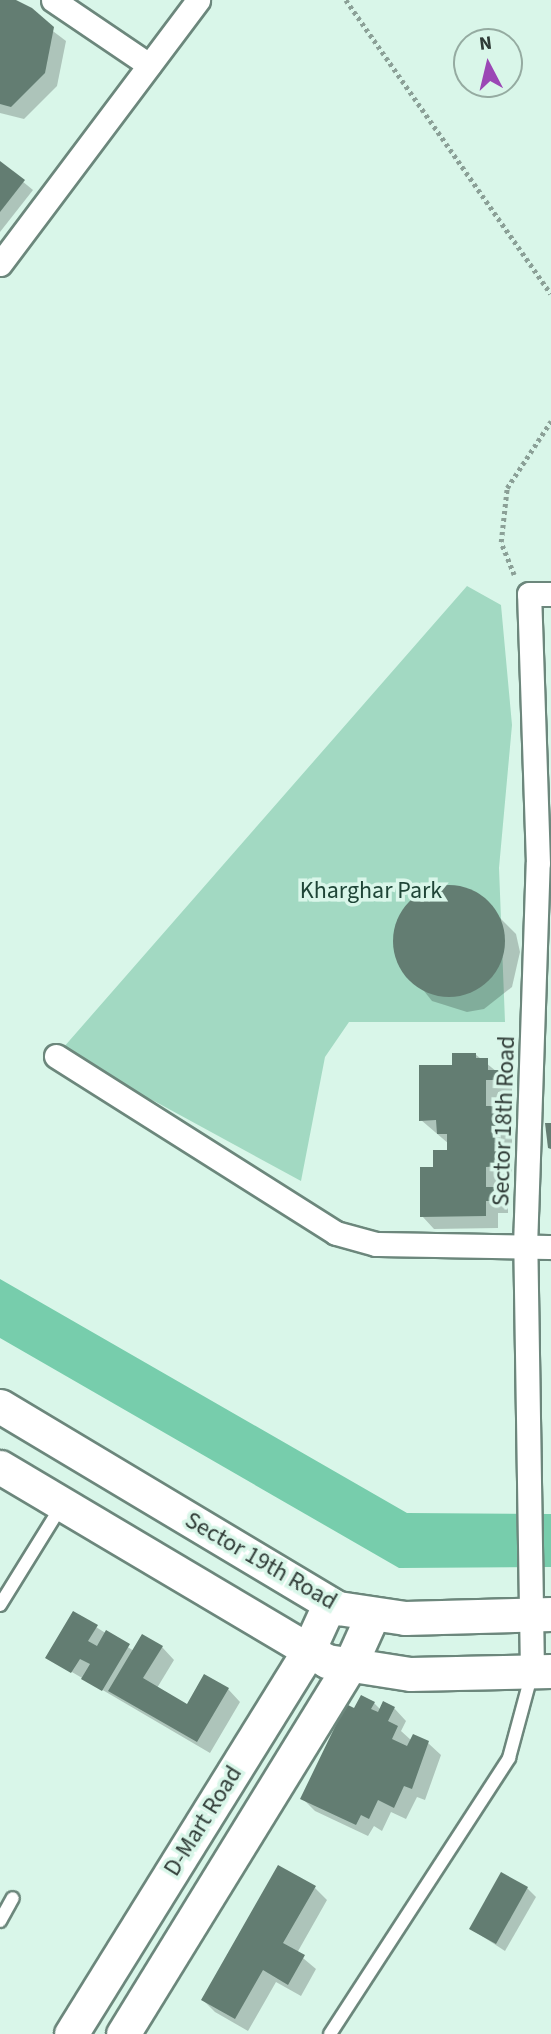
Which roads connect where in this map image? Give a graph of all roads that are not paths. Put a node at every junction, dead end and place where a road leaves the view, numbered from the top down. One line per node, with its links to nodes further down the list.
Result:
1 (53, 0): 3 (street)
2 (198, 0): 3 (street)
3 (149, 65): 4 (street)
4 (0, 264)
5 (540, 594): 7 (street, Sector 18th Road)
6 (56, 1056): 7 (street)
7 (525, 1247): 8 (street); 14 (street, Sector 18th Road)
8 (551, 1247)
9 (0, 1406): 13 (main road, Sector 19th Road)
10 (0, 1467): 11 (main road)
11 (62, 1504): 12 (lane); 16 (main road)
12 (0, 1605)
13 (328, 1605): 15 (main road, Sector 19th Road); 16 (main road, D-Mart Road)
14 (541, 1614): 15 (main road, Sector 19th Road); 18 (street, Sector 18th Road)
15 (372, 1616): 17 (main road, D-Mart Road)
16 (307, 1653): 17 (main road); 22 (main road, D-Mart Road)
17 (349, 1667): 18 (main road); 21 (main road, D-Mart Road)
18 (542, 1672): 23 (lane)
19 (13, 1898): 20 (lane)
20 (0, 1921)
21 (132, 2031)
22 (72, 2034)
23 (330, 2034)

